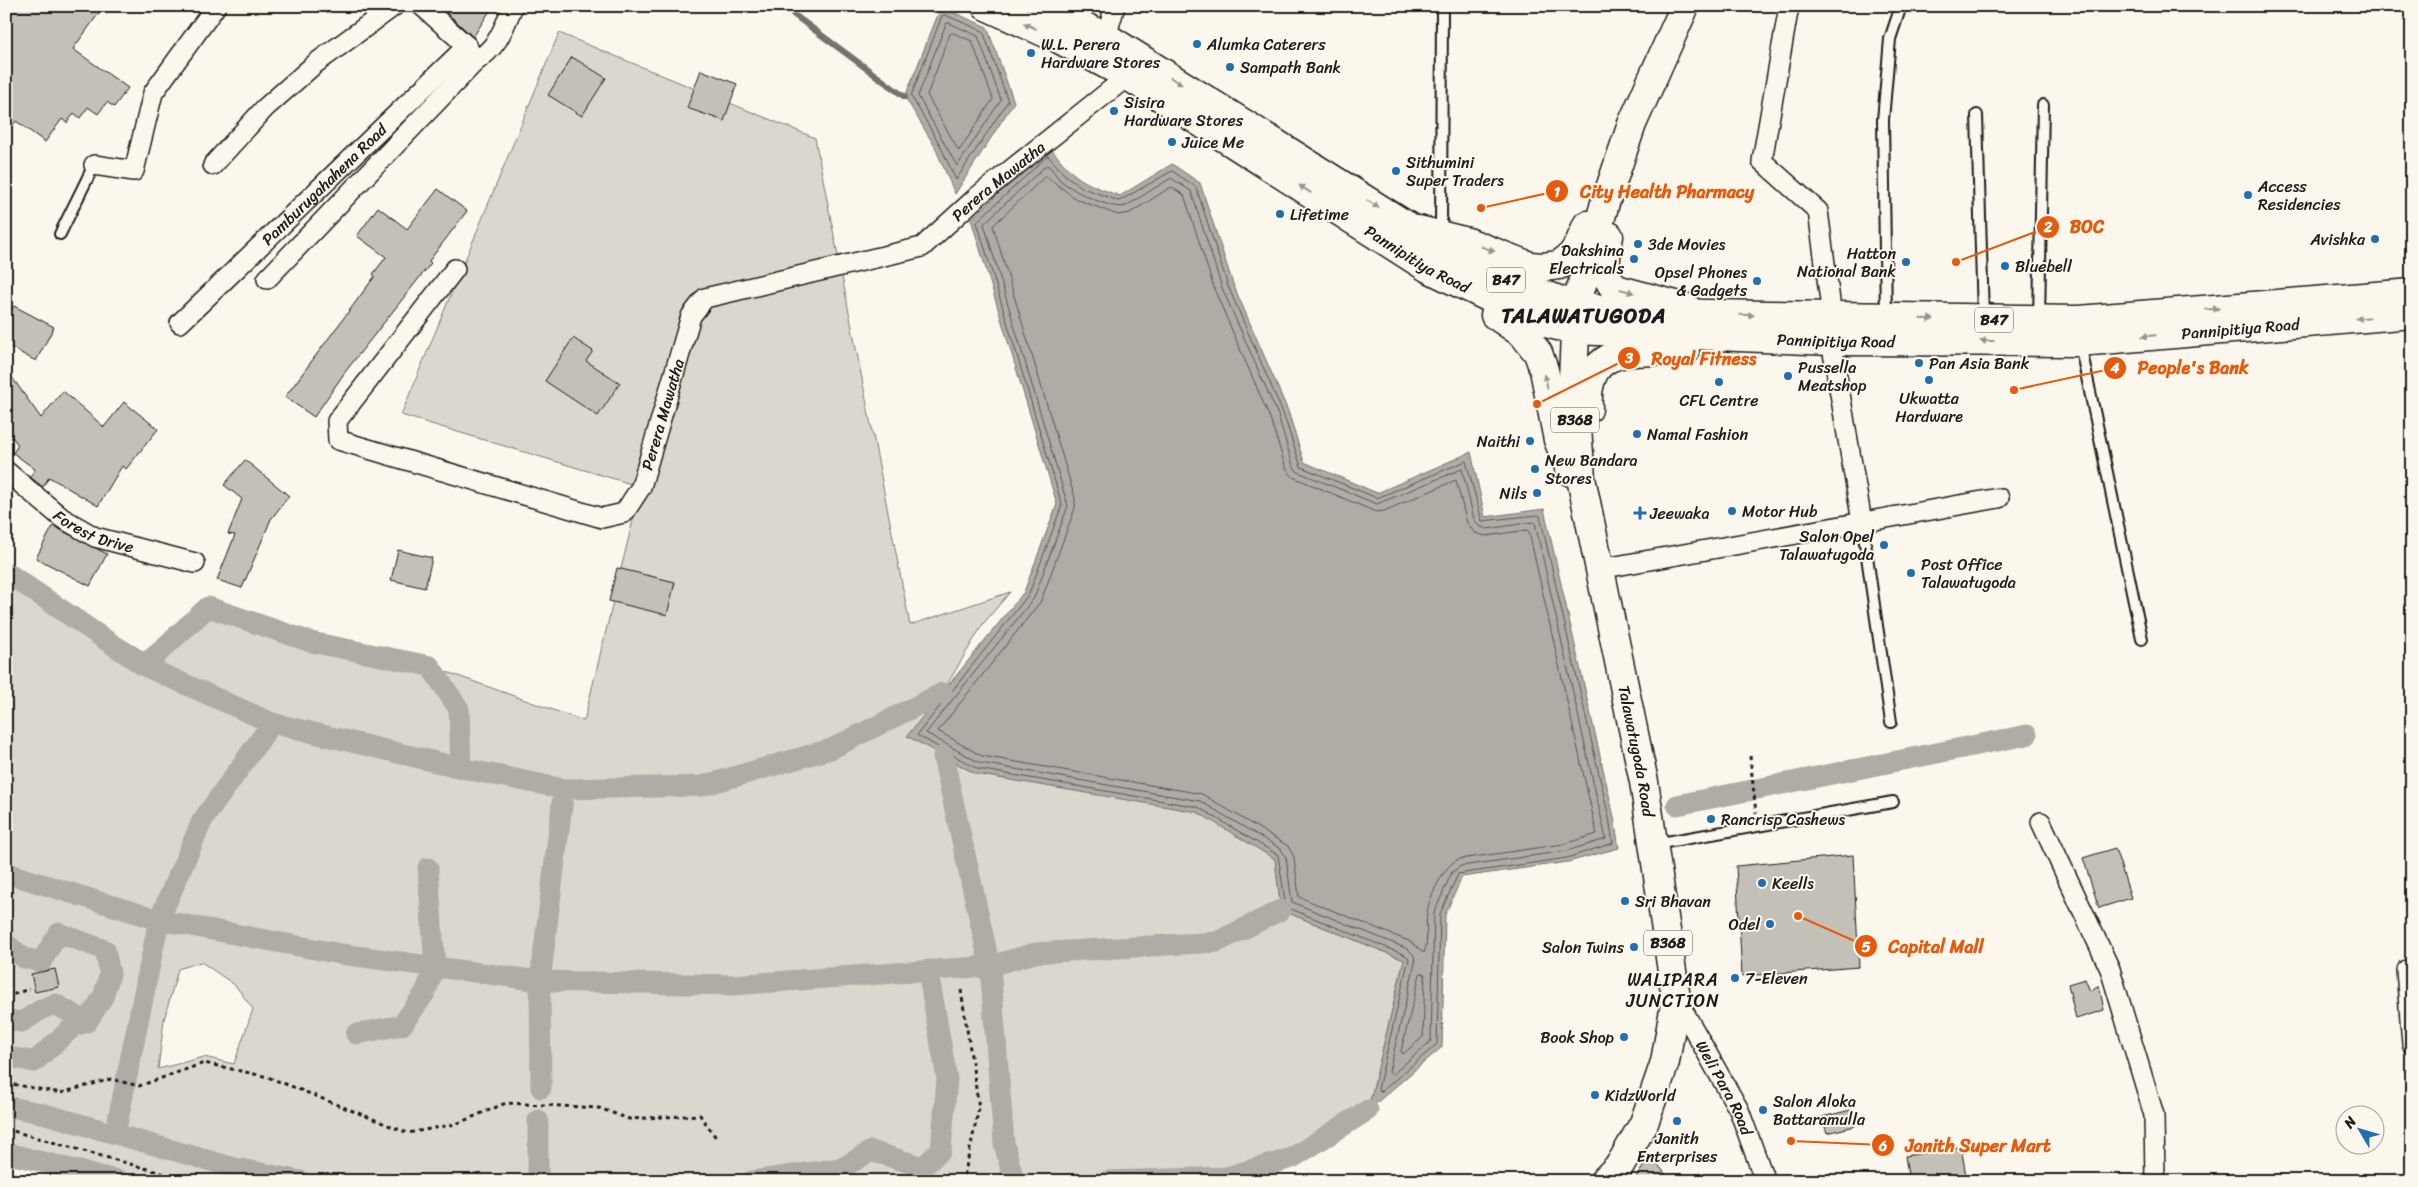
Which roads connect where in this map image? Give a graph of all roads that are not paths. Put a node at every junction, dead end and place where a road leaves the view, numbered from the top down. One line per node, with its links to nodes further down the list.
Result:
1 (216, 6): 17 (street)
2 (394, 6): 18 (street)
3 (422, 6): 13 (street)
4 (514, 6): 13 (street, Pamburugahahena Road)
5 (986, 6): 14 (main road, Pannipitiya Road / B47, one-way to 5)
6 (1042, 6): 12 (main road, Pannipitiya Road / B47)
7 (1115, 6): 12 (street)
8 (1442, 6): 21 (lane)
9 (1684, 6): 19 (main road)
10 (1789, 6): 33 (street)
11 (1900, 6): 28 (lane)
12 (1106, 37): 21 (main road, Pannipitiya Road / B47, one-way to 21)
13 (471, 54): 24 (street, Pamburugahahena Road); 32 (street, Pamburugahahena Road)
14 (1128, 76): 22 (street, Perera Mawatha); 23 (main road, Pannipitiya Road / B47, one-way to 14)
15 (2043, 105): 31 (lane)
16 (1977, 114): 30 (lane)
17 (94, 165): 20 (lane)
18 (213, 165)
19 (1617, 168): 21 (main road, one-way to 19); 26 (main road, one-way to 26); 29 (main road, Talawatugoda Road)
20 (60, 234)
21 (1440, 240): 29 (main road, Pannipitiya Road / B47)
22 (455, 269)
23 (1446, 277): 29 (main road, Pannipitiya Road / B47); 38 (main road, one-way to 23)
24 (267, 279)
25 (2412, 293): 34 (main road, Pannipitiya Road / B47, one-way to 25)
26 (1708, 314): 29 (main road, Pannipitiya Road / B47); 33 (main road, Pannipitiya Road / B47, one-way to 33)
27 (2412, 314): 34 (main road, Pannipitiya Road / B47, one-way to 34)
28 (1886, 317): 30 (main road, Pannipitiya Road / B47, one-way to 30); 33 (main road, Pannipitiya Road / B47)
29 (1575, 318): 35 (main road, Pannipitiya Road / B47); 38 (main road, Talawatugoda Road / B368)
30 (1983, 320): 31 (main road, Pannipitiya Road / B47)
31 (2039, 320): 34 (main road, Pannipitiya Road / B47)
32 (180, 323)
33 (1831, 328): 34 (main road, Pannipitiya Road / B47, one-way to 33); 35 (main road, Pannipitiya Road / B47); 39 (street)
34 (2079, 331): 42 (lane)
35 (1752, 338): 38 (main road)
36 (6, 470): 40 (street, Forest Drive)
37 (1999, 498): 39 (street)
38 (1587, 510): 41 (main road, Talawatugoda Road / B368)
39 (1862, 522): 41 (street); 43 (lane)
40 (195, 564)
41 (1599, 569): 46 (main road, Talawatugoda Road / B368)
42 (2142, 639)
43 (1891, 722)
44 (1893, 802): 46 (lane)
45 (2041, 822): 52 (street)
46 (1654, 844): 48 (main road, Talawatugoda Road / B368)
47 (2406, 970): 49 (street)
48 (1676, 998): 50 (main road, Talawatugoda Road / B368); 51 (street, Weli Para Road)
49 (2412, 1044)
50 (1604, 1181)
51 (1765, 1181)
52 (2155, 1181)

